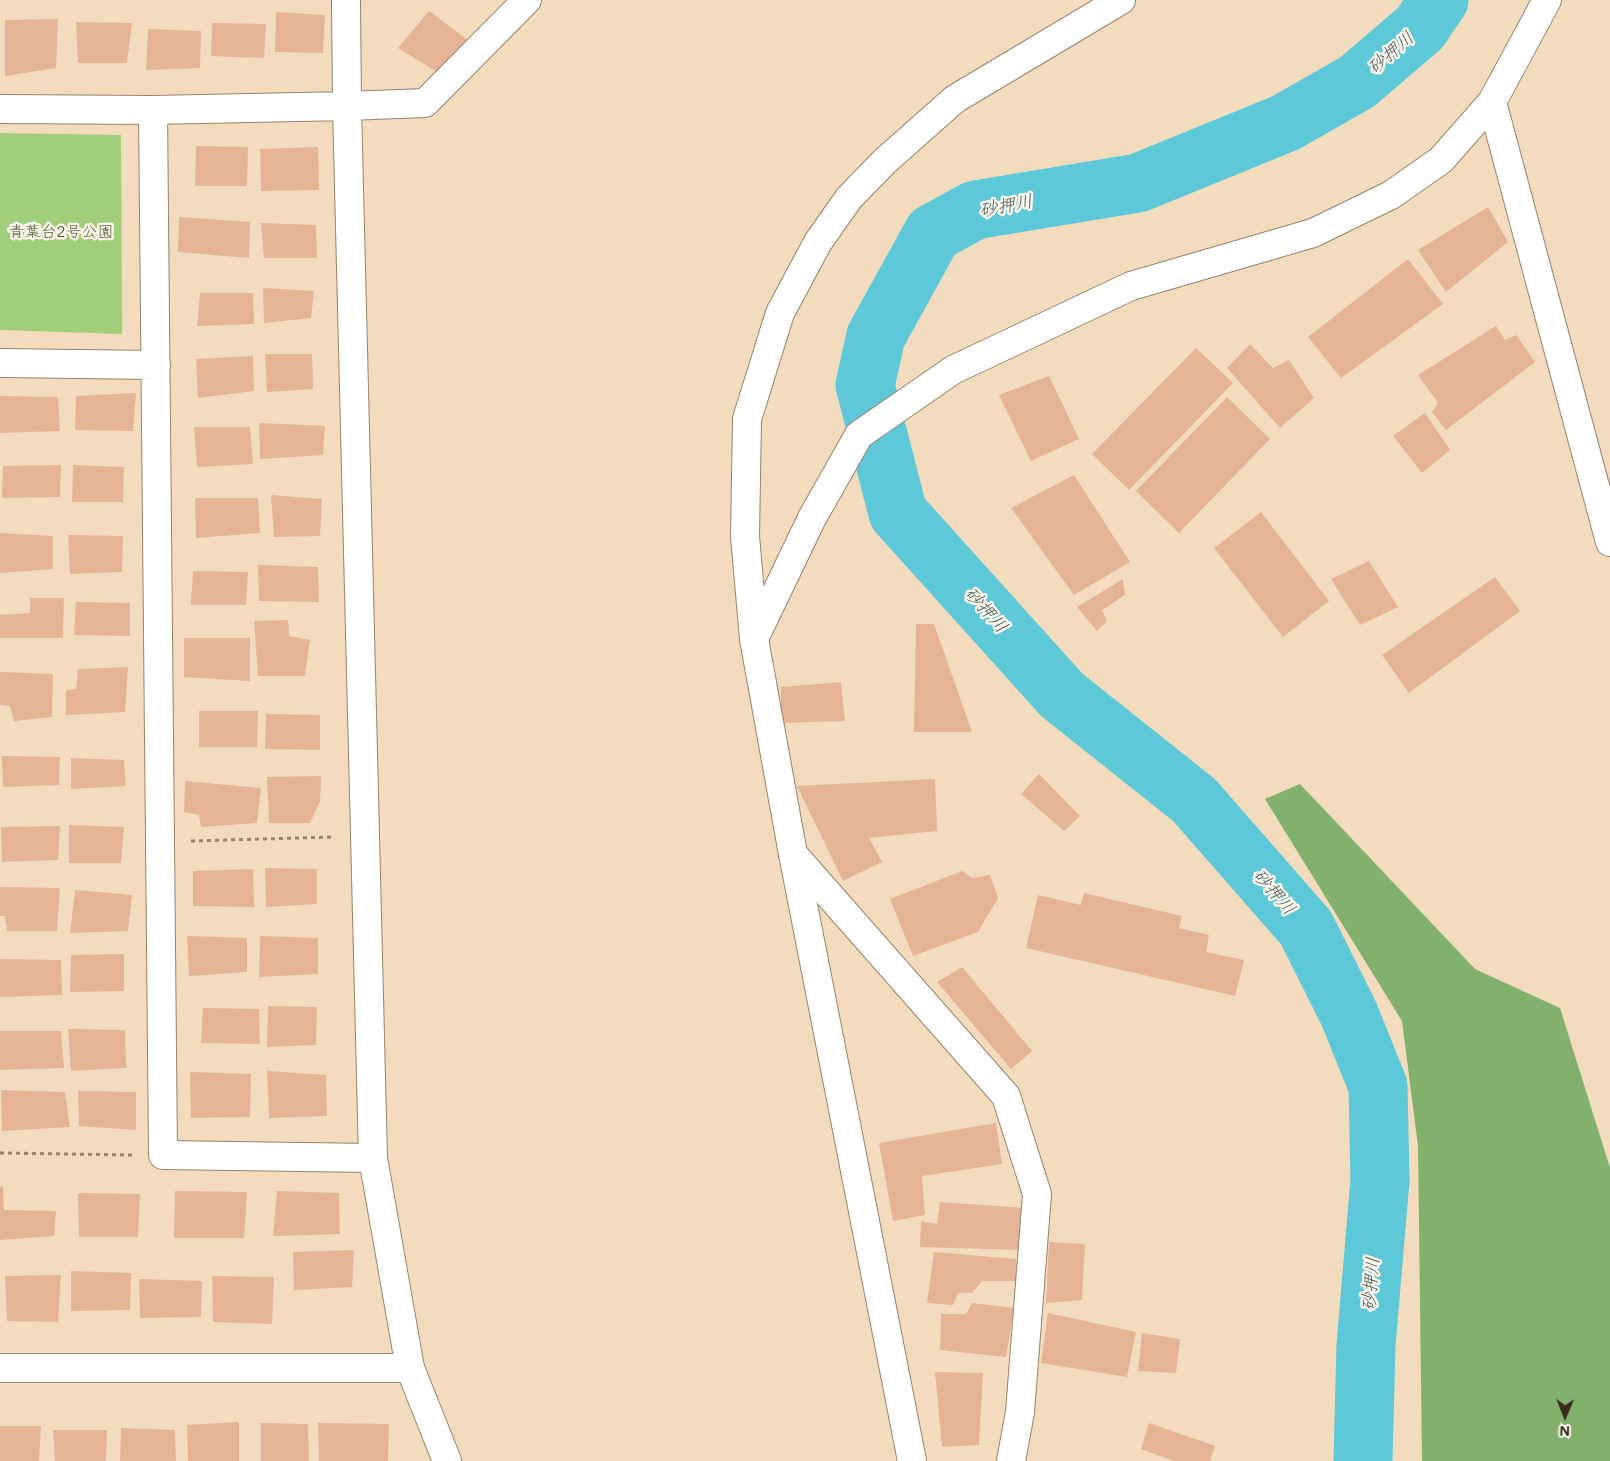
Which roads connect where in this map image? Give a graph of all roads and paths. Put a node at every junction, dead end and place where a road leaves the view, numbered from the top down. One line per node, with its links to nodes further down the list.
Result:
1 (346, 0): 6 (street)
2 (527, 0): 6 (street)
3 (1120, 0): 12 (street)
4 (1547, 0): 5 (street)
5 (1492, 102): 11 (street); 12 (street)
6 (347, 106): 8 (street); 18 (street)
7 (0, 108): 8 (street)
8 (153, 110): 10 (street)
9 (0, 363): 10 (street)
10 (156, 364): 14 (street)
11 (1610, 542)
12 (754, 639): 15 (street)
13 (333, 837): 14 (path)
14 (160, 842): 17 (street)
15 (793, 854): 22 (street); 23 (street)
16 (0, 1153): 17 (path)
17 (163, 1155): 18 (street)
18 (373, 1158): 20 (street)
19 (0, 1368): 20 (street)
20 (410, 1368): 21 (street)
21 (448, 1461)
22 (912, 1461)
23 (1011, 1461)

